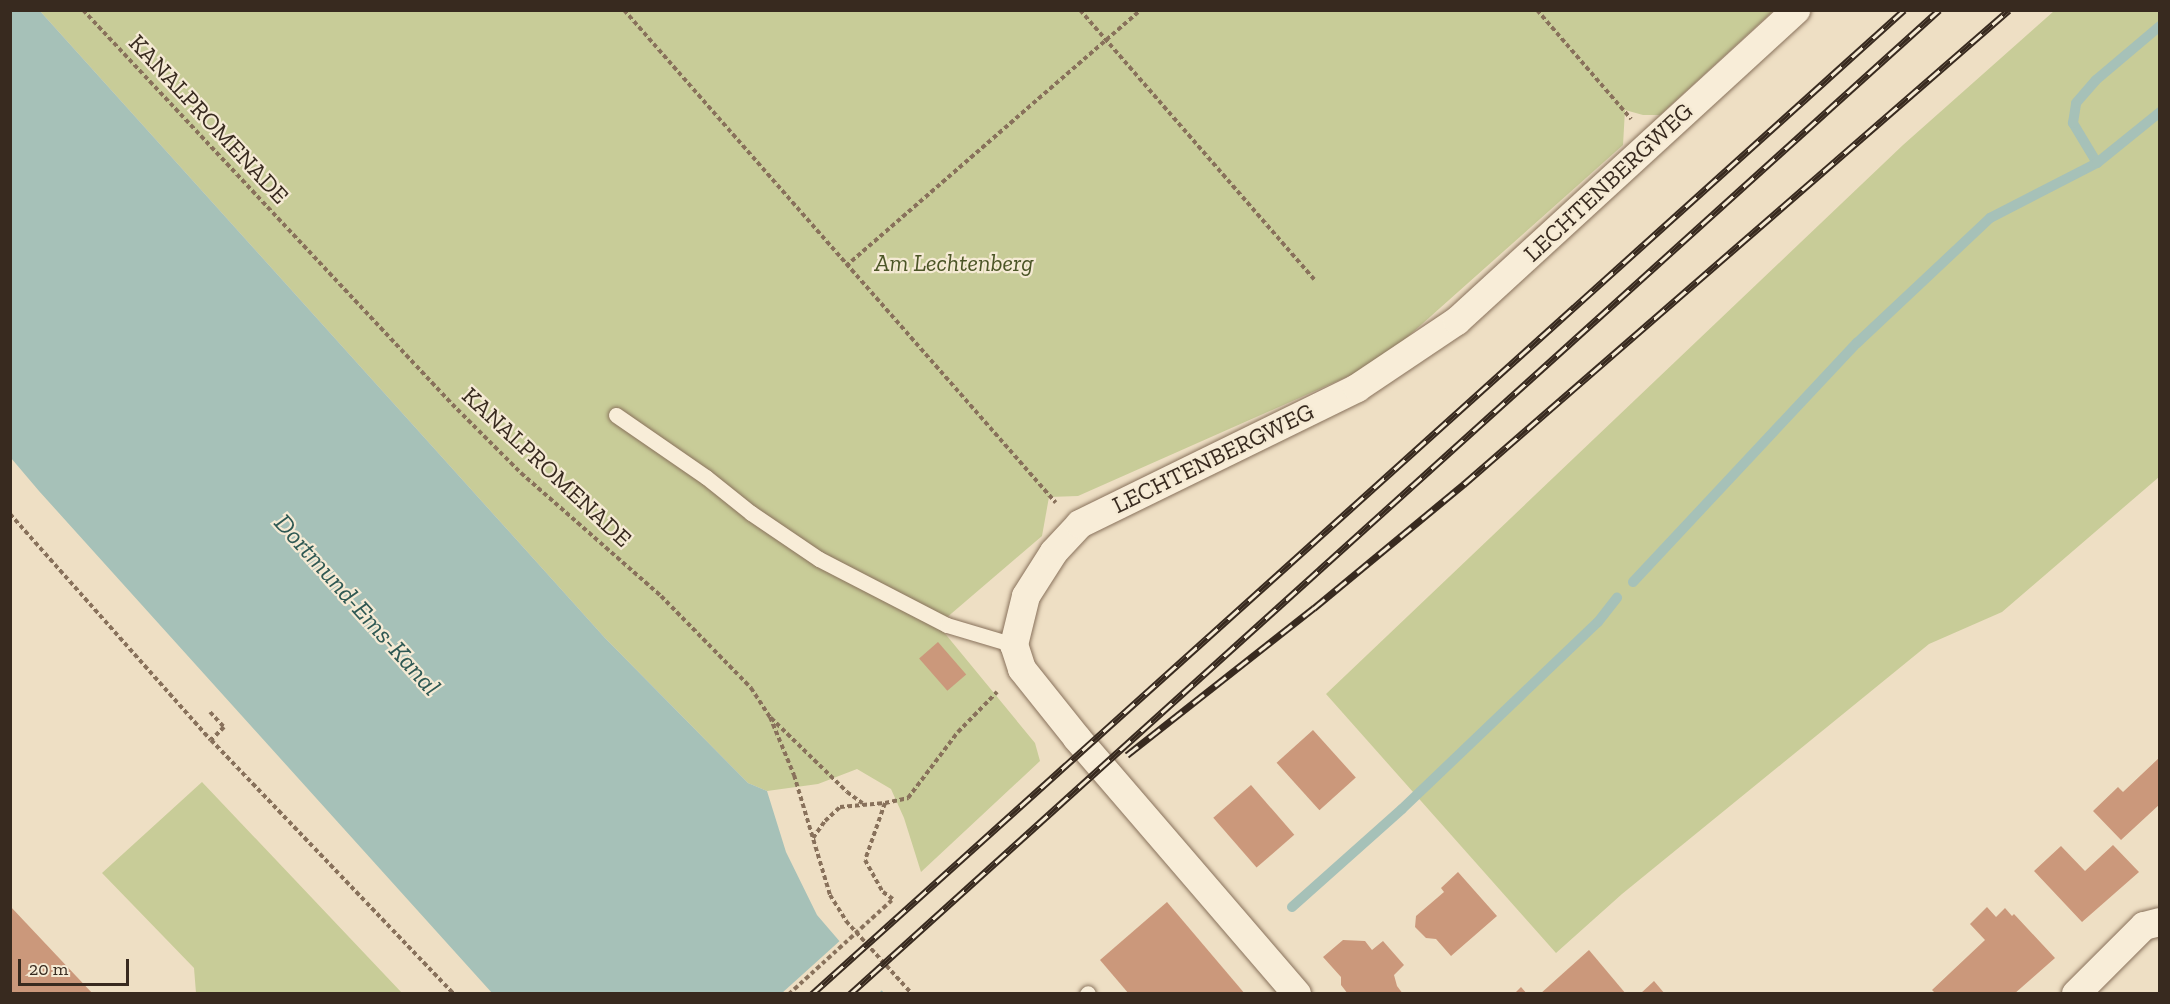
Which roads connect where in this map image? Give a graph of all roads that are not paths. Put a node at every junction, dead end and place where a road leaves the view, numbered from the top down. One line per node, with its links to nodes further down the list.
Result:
1 (1796, 10): 3 (street, LECHTENBERGWEG)
2 (616, 416): 3 (lane)
3 (1018, 657): 5 (street)
4 (2160, 922): 6 (street)
5 (1297, 993)
6 (2076, 993)

